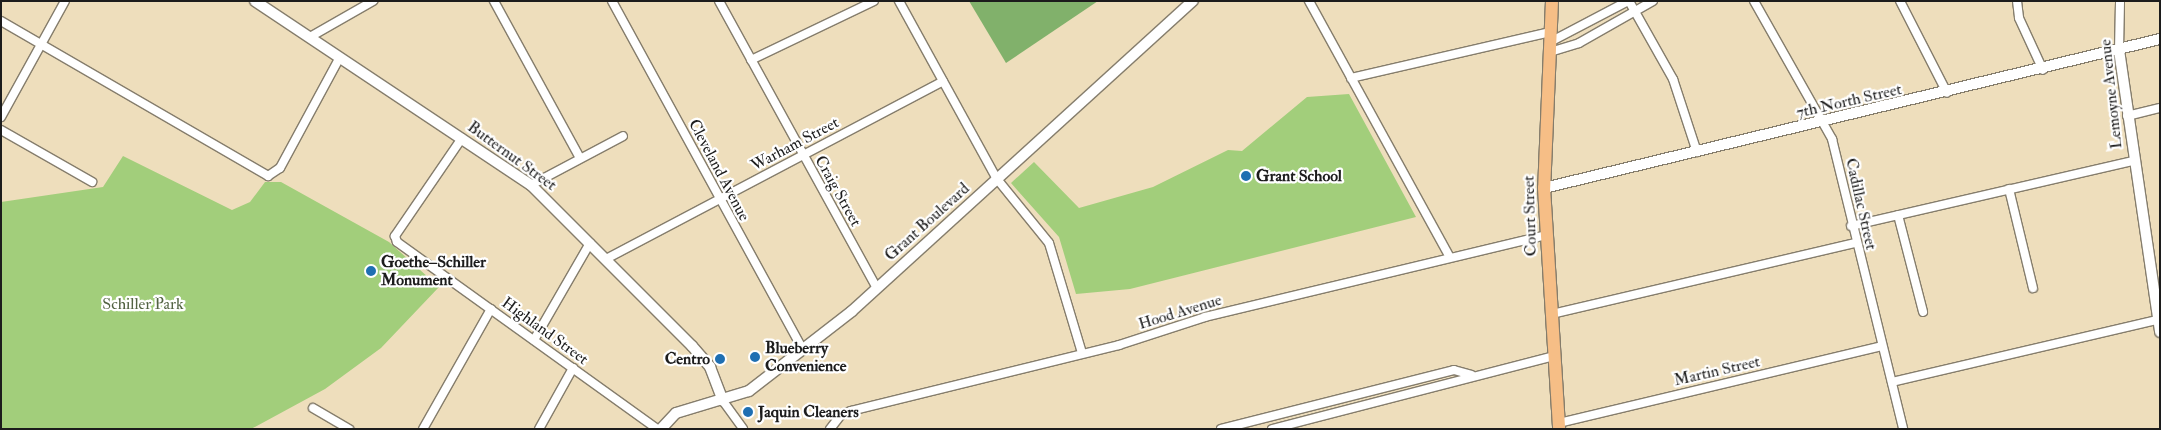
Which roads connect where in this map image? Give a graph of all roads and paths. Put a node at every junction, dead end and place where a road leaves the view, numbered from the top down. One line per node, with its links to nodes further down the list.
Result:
1 (65, 1): 23 (street)
2 (255, 1): 20 (street, Butternut Street)
3 (373, 1): 20 (street)
4 (494, 1): 40 (street)
5 (612, 1): 47 (street, Cleveland Avenue)
6 (719, 1): 26 (street, Craig Street)
7 (874, 1): 26 (street)
8 (899, 1): 29 (street)
9 (1309, 1): 28 (street)
10 (1552, 1): 22 (main road, Court Street)
11 (1629, 1): 18 (street); 22 (street)
12 (1653, 1): 18 (street)
13 (1754, 1): 34 (street, Cadillac Street)
14 (1900, 1): 30 (street)
15 (2017, 1): 27 (street)
16 (2120, 1): 24 (street, Lemoyne Avenue)
17 (1192, 2): 42 (street, Grant Boulevard)
18 (1635, 11): 22 (street); 38 (street)
19 (1, 21): 23 (street)
20 (310, 37): 25 (street, Butternut Street)
21 (2160, 39): 24 (street, 7th North Street)
22 (1550, 42): 28 (street); 45 (main road, Court Street)
23 (42, 44): 25 (street); 33 (street)
24 (2119, 50): 27 (street, 7th North Street); 32 (street, Lemoyne Avenue)
25 (340, 57): 37 (street, Butternut Street)
26 (750, 60): 39 (street, Craig Street)
27 (2044, 70): 30 (street, 7th North Street)
28 (1351, 78): 53 (street)
29 (943, 81): 39 (street, Warham Street); 42 (street)
30 (1947, 94): 34 (street, 7th North Street)
31 (2160, 108): 32 (street)
32 (2127, 116): 41 (street, Lemoyne Avenue)
33 (1, 117)
34 (1825, 123): 38 (street, 7th North Street); 49 (street, Cadillac Street)
35 (1, 130): 43 (street)
36 (623, 136): 40 (street)
37 (462, 138): 44 (street, Butternut Street); 57 (street, Highland Street)
38 (1697, 152): 45 (street, 7th North Street)
39 (802, 155): 47 (street, Warham Street); 55 (street, Craig Street)
40 (580, 158): 44 (street)
41 (2133, 161): 46 (street); 60 (street, Lemoyne Avenue)
42 (997, 179): 55 (street, Grant Boulevard); 65 (street)
43 (92, 182)
44 (530, 185): 51 (street, Butternut Street)
45 (1544, 188): 50 (main road, Court Street)
46 (2009, 189): 48 (street); 56 (street)
47 (720, 199): 54 (street, Warham Street); 64 (street, Cleveland Avenue)
48 (1898, 215): 49 (street); 58 (street)
49 (1851, 226): 52 (street, Cadillac Street)
50 (1546, 235): 53 (street, Hood Avenue); 59 (main road, Court Street)
51 (590, 243): 54 (street, Butternut Street); 62 (street)
52 (1855, 243): 59 (street); 63 (street, Cadillac Street)
53 (1450, 257): 65 (street, Hood Avenue)
54 (606, 259): 70 (street, Butternut Street)
55 (877, 288): 64 (street, Grant Boulevard)
56 (2033, 288)
57 (491, 309): 62 (street, Highland Street); 74 (street)
58 (1923, 312)
59 (1552, 314): 66 (main road, Court Street)
60 (2159, 319): 61 (street, Lemoyne Avenue); 69 (street)
61 (2160, 332)
62 (534, 340): 67 (street, Highland Street)
63 (1882, 346): 69 (street, Cadillac Street); 72 (street, Martin Street)
64 (803, 350): 70 (street, Grant Boulevard)
65 (1082, 353): 79 (street, Hood Avenue)
66 (1554, 356): 68 (street); 72 (main road, Court Street)
67 (573, 368): 75 (street); 76 (street, Highland Street)
68 (1471, 375): 80 (street); 81 (street)
69 (1892, 382): 82 (street, Cadillac Street)
70 (722, 401): 77 (street, Grant Boulevard); 78 (street, Butternut Street)
71 (313, 408): 73 (street)
72 (1559, 426)
73 (349, 429)
74 (423, 429)
75 (539, 429)
76 (657, 429)
77 (661, 429)
78 (743, 429)
79 (830, 429)
80 (1221, 429)
81 (1272, 429)
82 (1903, 429)

